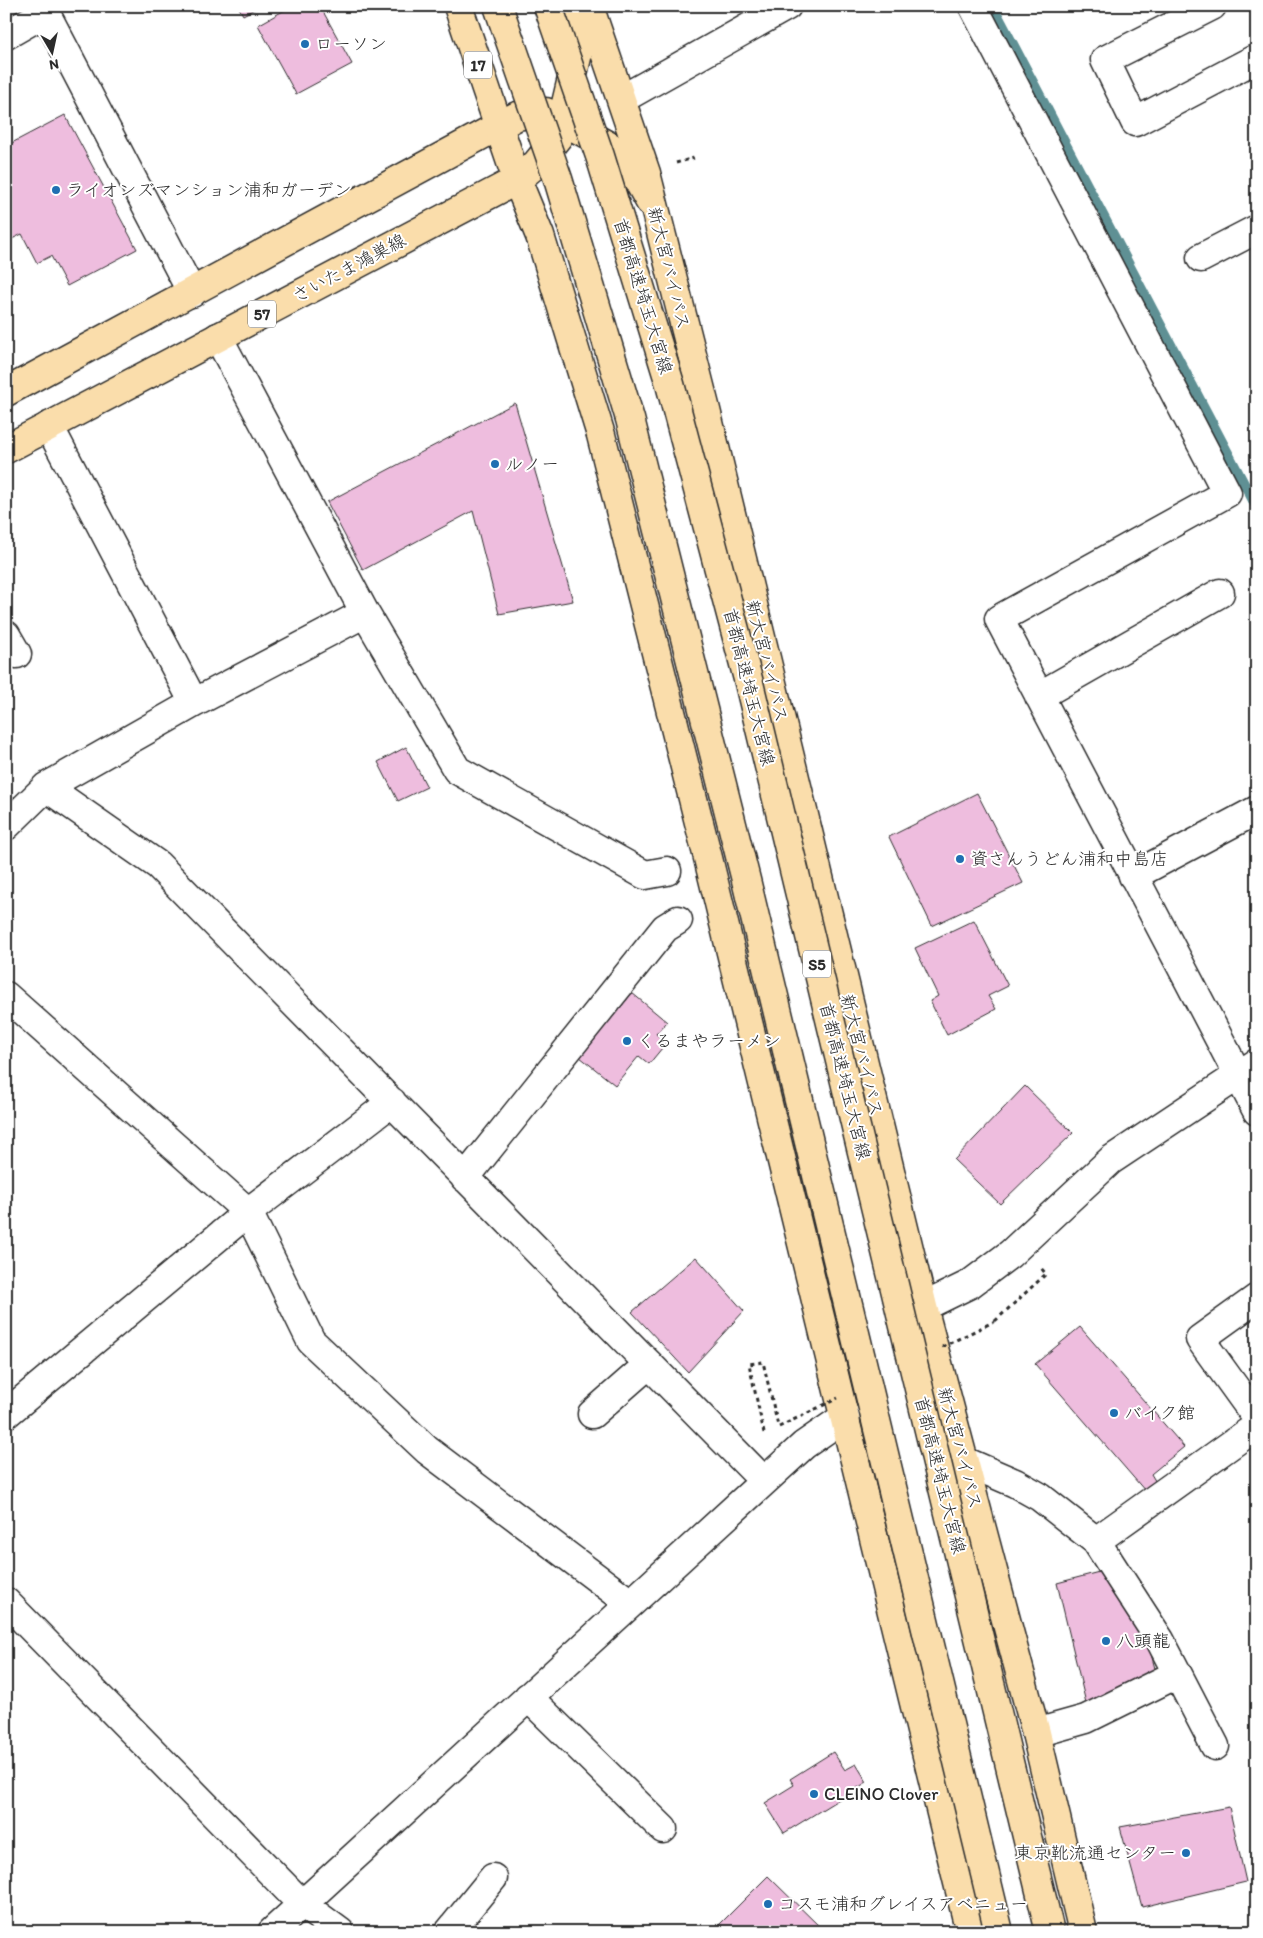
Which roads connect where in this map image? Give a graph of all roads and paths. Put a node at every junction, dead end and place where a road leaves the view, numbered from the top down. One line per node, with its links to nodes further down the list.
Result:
1 (458, 6): 14 (main road, 17)
2 (498, 6): 66 (main road, bridge)
3 (548, 6): 67 (main road, 首都高速埼玉大宮線 / S5, bridge)
4 (577, 6): 13 (main road, さいたま鴻巣線 / 57)
5 (589, 6): 12 (main road, 新大宮バイパス)
6 (787, 6): 12 (street)
7 (974, 6): 26 (street)
8 (1212, 6): 11 (street)
9 (44, 9): 10 (street); 19 (street)
10 (6, 35)
11 (1257, 58)
12 (622, 98): 16 (main road, 新大宮バイパス)
13 (564, 120): 14 (main road); 15 (main road, さいたま鴻巣線 / 57); 16 (main road)
14 (499, 124): 15 (main road, 17); 19 (main road)
15 (517, 180): 20 (main road, さいたま鴻巣線 / 57); 45 (main road, 17)
16 (654, 210): 41 (main road, 新大宮バイパス)
17 (1257, 229): 18 (street)
18 (1201, 258)
19 (192, 293): 21 (main road)
20 (218, 337): 22 (main road, さいたま鴻巣線 / 57); 25 (street)
21 (6, 392)
22 (49, 426): 23 (main road, さいたま鴻巣線 / 57); 27 (street)
23 (6, 449)
24 (1220, 593): 26 (street)
25 (365, 613): 27 (street); 31 (street)
26 (1039, 696): 32 (street)
27 (194, 703): 28 (street)
28 (46, 786): 30 (street); 36 (street)
29 (1257, 810): 32 (street)
30 (6, 826)
31 (667, 871)
32 (1133, 876): 35 (street)
33 (678, 920): 38 (street)
34 (6, 996): 39 (street)
35 (1247, 1070): 37 (street); 41 (street)
36 (392, 1102): 38 (street); 39 (street)
37 (1257, 1111)
38 (465, 1178): 42 (street)
39 (248, 1212): 43 (street); 54 (street)
40 (1257, 1298): 46 (street)
41 (923, 1307): 50 (main road, 新大宮バイパス)
42 (648, 1364): 44 (street); 51 (street)
43 (6, 1414)
44 (592, 1414)
45 (846, 1416): 51 (street); 65 (main road, 17)
46 (1257, 1418)
47 (1257, 1426): 52 (street)
48 (778, 1427): 49 (path)
49 (763, 1430)
50 (962, 1460): 52 (street); 57 (main road, 新大宮バイパス)
51 (764, 1481): 54 (street)
52 (1096, 1542): 55 (street)
53 (6, 1602): 61 (street)
54 (630, 1604): 56 (street)
55 (1177, 1674): 57 (street); 58 (street)
56 (528, 1697): 59 (street); 61 (street)
57 (1036, 1733): 68 (main road, 新大宮バイパス)
58 (1215, 1746)
59 (663, 1829)
60 (493, 1878): 64 (street)
61 (302, 1904): 62 (street); 63 (street)
62 (272, 1932)
63 (340, 1932)
64 (449, 1932)
65 (970, 1932)
66 (999, 1932)
67 (1050, 1932)
68 (1083, 1932)

